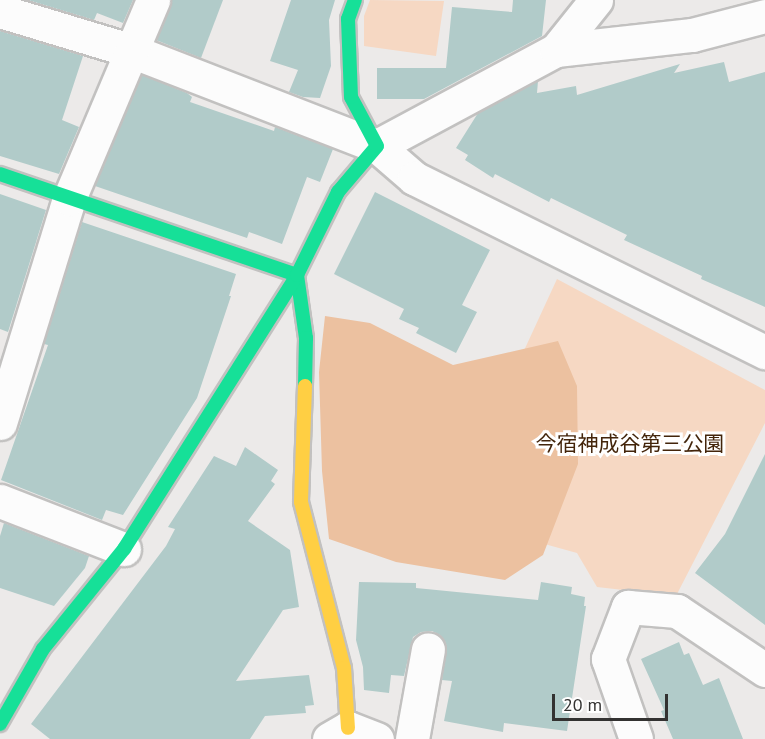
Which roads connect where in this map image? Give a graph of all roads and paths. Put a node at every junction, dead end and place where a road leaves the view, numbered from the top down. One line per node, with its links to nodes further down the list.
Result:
1 (153, 0): 6 (street)
2 (355, 0): 8 (street)
3 (596, 0): 7 (street)
4 (0, 11): 6 (street)
5 (765, 16): 7 (street)
6 (129, 50): 8 (street); 10 (street)
7 (556, 50): 8 (street)
8 (377, 146): 11 (street); 12 (street)
9 (0, 174): 10 (street)
10 (69, 199): 11 (street); 13 (street)
11 (297, 275): 15 (street); 19 (street)
12 (765, 352)
13 (0, 423)
14 (0, 501): 15 (street)
15 (124, 549): 18 (street)
16 (428, 648): 21 (street)
17 (765, 669): 20 (street)
18 (0, 724)
19 (351, 736)
20 (631, 737)
21 (412, 739)

